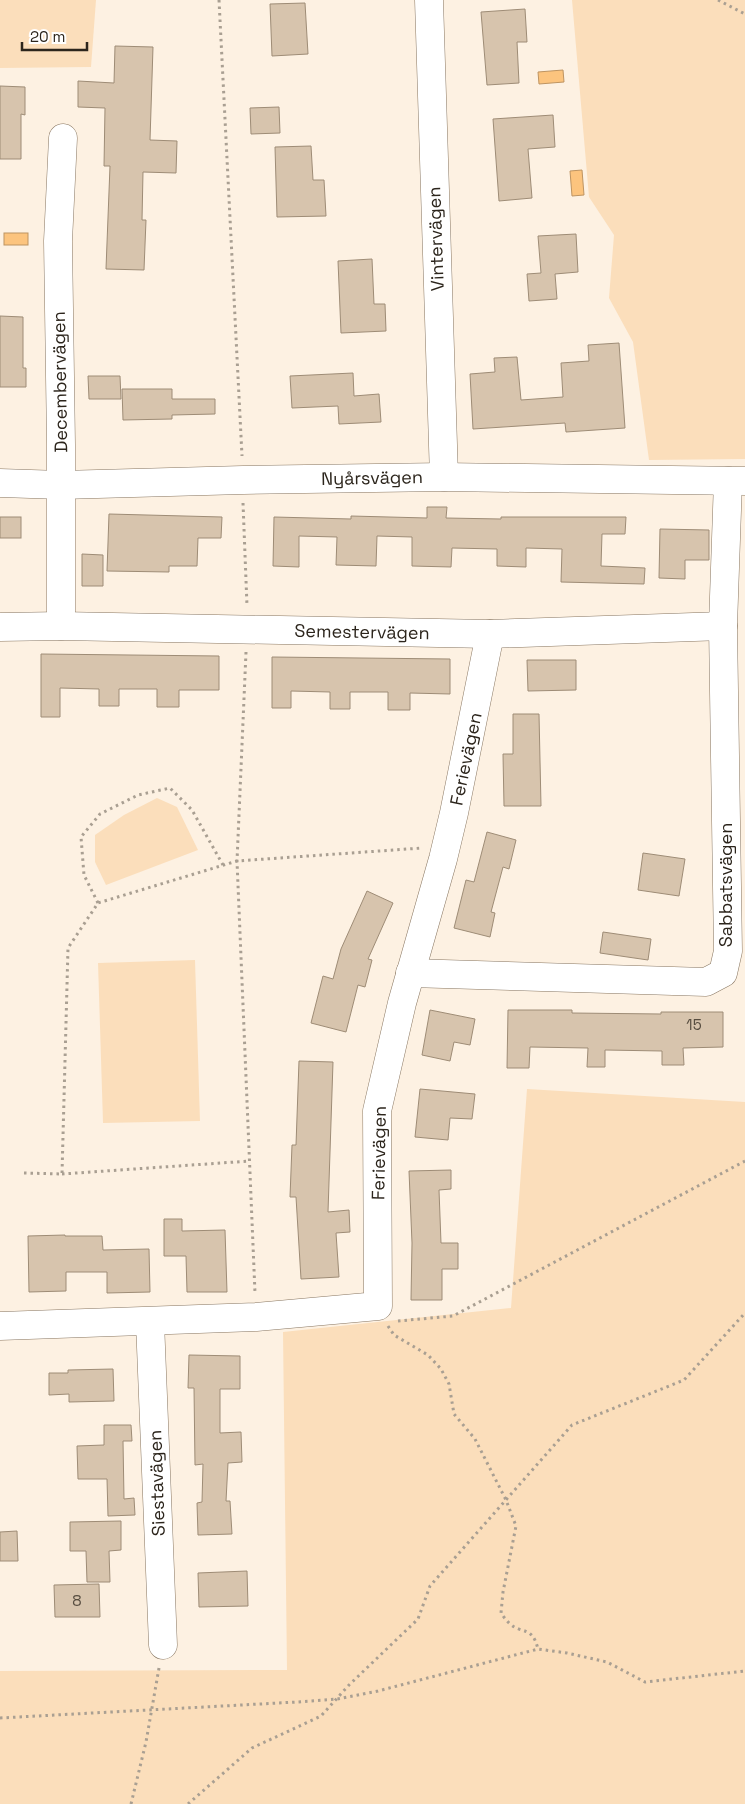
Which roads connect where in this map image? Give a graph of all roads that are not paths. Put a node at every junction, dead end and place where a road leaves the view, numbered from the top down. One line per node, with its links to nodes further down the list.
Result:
1 (428, 0): 3 (street, Vintervägen)
2 (63, 138): 6 (street, Decembervägen)
3 (444, 477): 4 (street, Nyårsvägen); 6 (street, Nyårsvägen)
4 (736, 481): 8 (street, Sabbatsvägen)
5 (0, 483): 6 (street, Nyårsvägen)
6 (61, 485): 7 (street, Decembervägen)
7 (61, 626): 9 (street, Semestervägen); 10 (street, Semestervägen)
8 (723, 626): 10 (street, Semestervägen); 11 (street, Sabbatsvägen)
9 (0, 628)
10 (490, 634): 11 (street, Ferievägen)
11 (410, 973): 12 (street, Ferievägen)
12 (150, 1322): 13 (street); 14 (street, Siestavägen)
13 (0, 1326)
14 (163, 1645)

